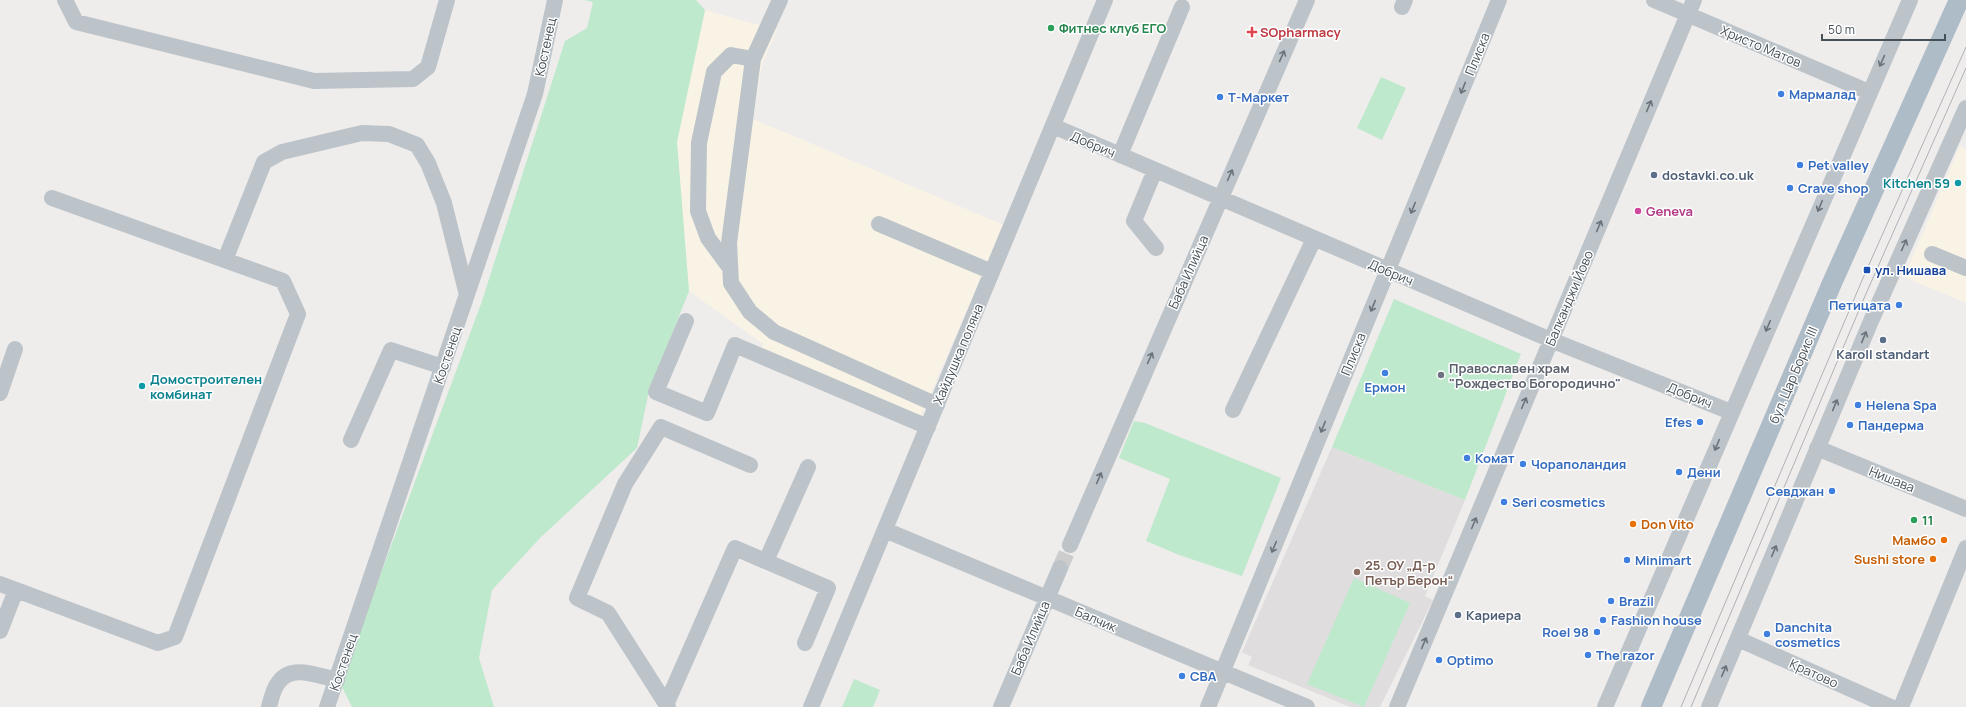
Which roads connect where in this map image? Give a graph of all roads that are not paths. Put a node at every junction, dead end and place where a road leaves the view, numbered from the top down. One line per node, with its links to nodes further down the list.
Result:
1 (65, 0): 2 (street)
2 (447, 0)
3 (555, 0): 31 (street, Костенец)
4 (780, 0): 13 (street)
5 (1105, 0): 16 (street, Хайдушка поляна)
6 (1307, 0): 21 (street, Баба Илийца, one-way to 6)
7 (1499, 0): 29 (street, Плиска, one-way to 29)
8 (1654, 0): 12 (street, Христо Матов)
9 (1910, 0): 14 (street, one-way to 14)
10 (1959, 0): 68 (main road, бул. Цар Борис III)
11 (1182, 7): 18 (street)
12 (1691, 7): 14 (street, Христо Матов); 33 (street, Балканджи Йово, one-way to 12)
13 (753, 59): 27 (street); 27 (street)
14 (1869, 92): 39 (street, one-way to 39)
15 (1966, 108): 17 (street)
16 (1053, 126): 18 (street, Добрич); 30 (street, Хайдушка поляна)
17 (1962, 129): 42 (street, one-way to 17)
18 (1120, 155): 19 (street, Добрич)
19 (1155, 170): 21 (street, Добрич); 24 (street)
20 (52, 198): 26 (street)
21 (1220, 198): 23 (street, Добрич); 47 (street, Баба Илийца, one-way to 21)
22 (879, 224): 30 (street)
23 (1314, 239): 29 (street, Добрич); 38 (street)
24 (1156, 248)
25 (1932, 254): 28 (street)
26 (225, 260): 31 (street); 52 (street)
27 (730, 268): 37 (street)
28 (1966, 268)
29 (1388, 270): 33 (street, Добрич); 57 (street, Плиска, one-way to 57)
30 (992, 272): 37 (street, Хайдушка поляна)
31 (467, 295): 35 (street, Костенец)
32 (686, 321): 40 (street)
33 (1551, 340): 39 (street, Добрич); 66 (street, Балканджи Йово, one-way to 33)
34 (15, 349): 36 (street)
35 (443, 367): 41 (street); 58 (street, Костенец)
36 (0, 393)
37 (937, 405): 40 (street, Хайдушка поляна)
38 (1233, 410)
39 (1731, 412): 67 (street, one-way to 67)
40 (928, 427): 46 (street, Хайдушка поляна)
41 (351, 440)
42 (1818, 448): 45 (street, Нишава); 55 (street, one-way to 42)
43 (750, 465): 59 (street)
44 (808, 467): 49 (street)
45 (1966, 509)
46 (885, 530): 53 (street, Балчик); 62 (street, Хайдушка поляна)
47 (1070, 545)
48 (1966, 548): 71 (street)
49 (766, 562): 56 (street); 59 (street)
50 (1060, 568): 53 (street, Баба Илийца)
51 (0, 584): 52 (street)
52 (16, 590): 54 (street)
53 (1047, 598): 57 (street, Балчик); 63 (street, Баба Илийца)
54 (0, 631)
55 (1738, 639): 69 (street, one-way to 55); 70 (street, Кратово)
56 (805, 643)
57 (1222, 672): 64 (street, Плиска); 65 (street, Балчик)
58 (337, 680): 60 (street); 61 (street, Костенец)
59 (667, 706)
60 (269, 707)
61 (327, 707)
62 (811, 707)
63 (1001, 707)
64 (1208, 707)
65 (1307, 707)
66 (1397, 707)
67 (1605, 707)
68 (1651, 707)
69 (1709, 707)
70 (1891, 707)
71 (1901, 707)

